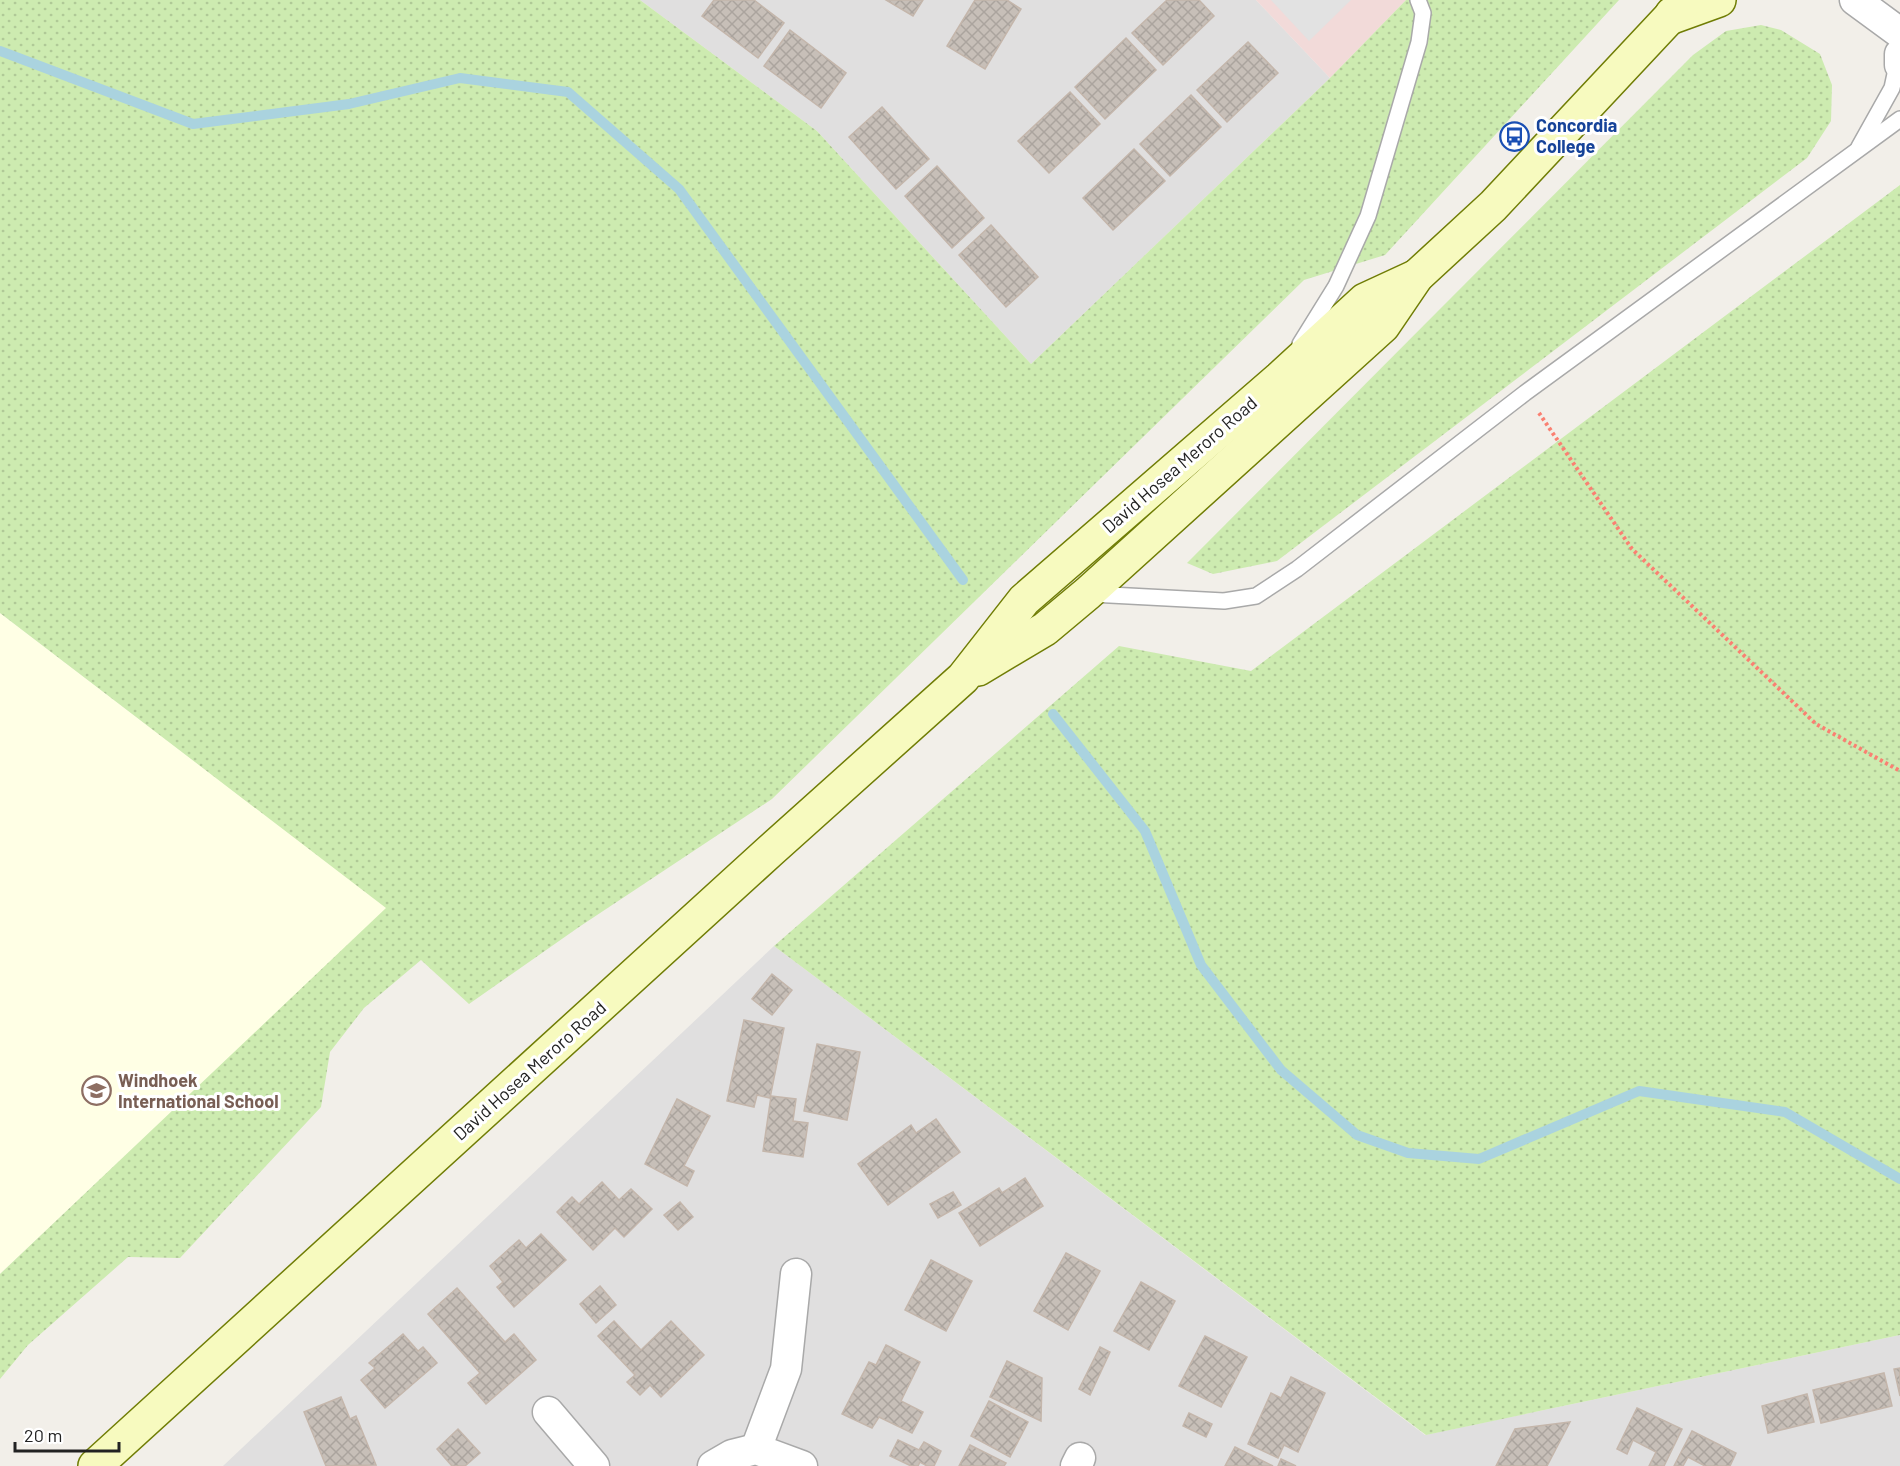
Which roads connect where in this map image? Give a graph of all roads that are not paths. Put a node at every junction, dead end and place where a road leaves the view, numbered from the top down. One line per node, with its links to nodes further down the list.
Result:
1 (1418, 0): 9 (lane)
2 (1719, 0): 4 (main road)
3 (1855, 0): 5 (street)
4 (1677, 6): 8 (main road, David Hosea Meroro Road)
5 (1900, 52): 7 (lane)
6 (1900, 119): 7 (lane)
7 (1856, 152): 10 (lane)
8 (1417, 276): 9 (main road, David Hosea Meroro Road); 10 (main road, David Hosea Meroro Road)
9 (1280, 378): 11 (main road, David Hosea Meroro Road)
10 (1088, 593): 11 (main road, David Hosea Meroro Road)
11 (963, 678): 15 (main road, David Hosea Meroro Road)
12 (796, 1274): 14 (street)
13 (548, 1412): 16 (street)
14 (756, 1449): 17 (street); 18 (street)
15 (95, 1466)
16 (594, 1466)
17 (713, 1466)
18 (802, 1466)

